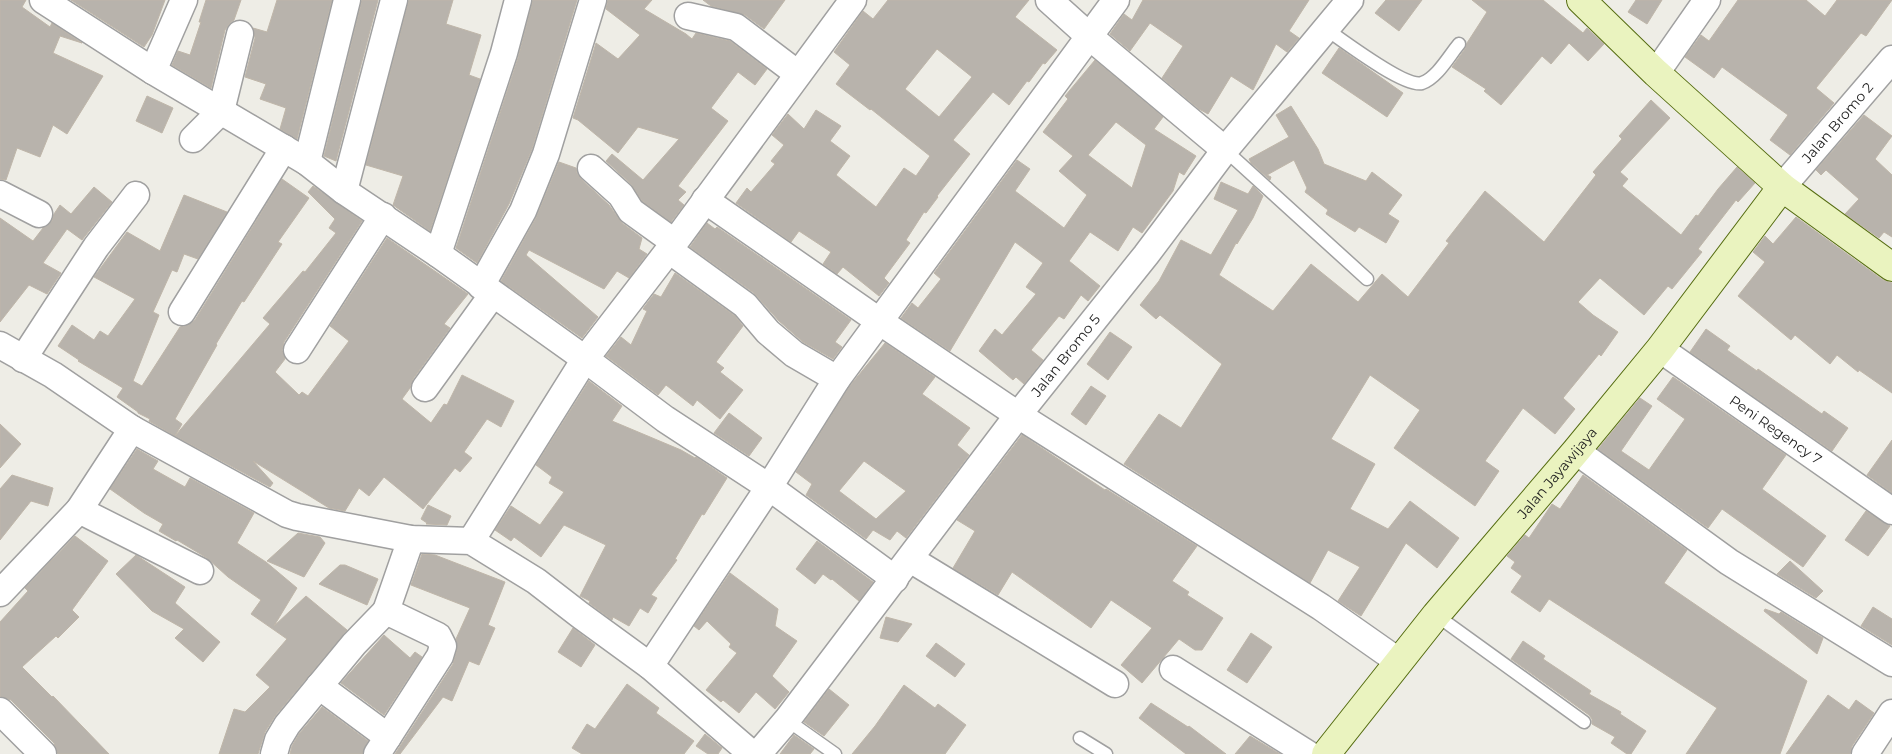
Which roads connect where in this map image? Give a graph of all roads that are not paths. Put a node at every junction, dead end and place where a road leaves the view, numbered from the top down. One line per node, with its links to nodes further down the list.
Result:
1 (43, 0): 19 (street)
2 (184, 0): 19 (street)
3 (347, 0): 26 (street)
4 (394, 0): 29 (street)
5 (518, 0): 36 (street)
6 (593, 0): 39 (street)
7 (853, 0): 21 (street)
8 (1049, 0): 16 (street)
9 (1116, 0): 16 (street)
10 (1350, 0): 14 (street, Jalan Bromo 5)
11 (1581, 0): 20 (main road)
12 (1707, 0): 20 (street)
13 (688, 16): 21 (street)
14 (1326, 29): 17 (lane); 25 (street, Jalan Bromo 5)
15 (240, 34): 22 (street)
16 (1090, 37): 25 (street); 41 (street)
17 (1459, 44)
18 (1892, 59): 28 (street, Jalan Bromo 2)
19 (153, 71): 22 (street)
20 (1656, 73): 28 (main road)
21 (798, 74): 32 (street)
22 (221, 111): 23 (street); 24 (street)
23 (192, 139)
24 (284, 148): 26 (street); 40 (street)
25 (1225, 150): 38 (lane); 49 (street, Jalan Bromo 5)
26 (306, 162): 29 (street)
27 (590, 168): 35 (street)
28 (1782, 187): 37 (main road); 43 (main road, Jalan Jayawijaya)
29 (344, 191): 34 (street)
30 (0, 194): 33 (street)
31 (136, 195): 45 (street)
32 (705, 200): 35 (street); 41 (street)
33 (39, 214)
34 (383, 216): 36 (street); 44 (street)
35 (672, 246): 46 (street); 47 (street)
36 (438, 254): 39 (street)
37 (1892, 267)
38 (1366, 279)
39 (487, 290): 46 (street); 48 (street)
40 (182, 312)
41 (879, 322): 47 (street); 49 (street)
42 (0, 345): 45 (street)
43 (1660, 349): 51 (main road, Jalan Jayawijaya); 54 (street, Peni Regency 7)
44 (297, 350)
45 (24, 359): 50 (street)
46 (585, 359): 52 (street); 56 (street)
47 (837, 379): 52 (street)
48 (425, 388)
49 (1018, 415): 57 (street, Jalan Bromo 5); 62 (street)
50 (132, 429): 53 (street); 55 (street)
51 (1576, 452): 61 (main road, Jalan Jayawijaya); 63 (street)
52 (768, 487): 57 (street); 64 (street)
53 (79, 510): 58 (street); 59 (street)
54 (1892, 511)
55 (411, 539): 56 (street); 60 (street)
56 (471, 540): 64 (street)
57 (902, 569): 66 (street); 70 (street, Jalan Bromo 5)
58 (200, 571)
59 (0, 593)
60 (386, 611): 67 (street); 73 (street)
61 (1436, 615): 62 (main road, Jalan Jayawijaya); 71 (lane)
62 (1398, 661): 81 (main road, Jalan Jayawijaya)
63 (1892, 663)
64 (650, 666): 76 (street)
65 (1173, 668): 80 (street)
66 (1115, 684)
67 (319, 686): 73 (street); 75 (street)
68 (0, 711): 74 (street)
69 (1892, 713): 82 (street)
70 (786, 720): 77 (street, Jalan Bromo 5); 78 (lane)
71 (1584, 722)
72 (1080, 738): 79 (lane)
73 (383, 746)
74 (43, 754)
75 (274, 754)
76 (752, 754)
77 (758, 754)
78 (835, 754)
79 (1106, 754)
80 (1308, 754)
81 (1326, 754)
82 (1864, 754)

